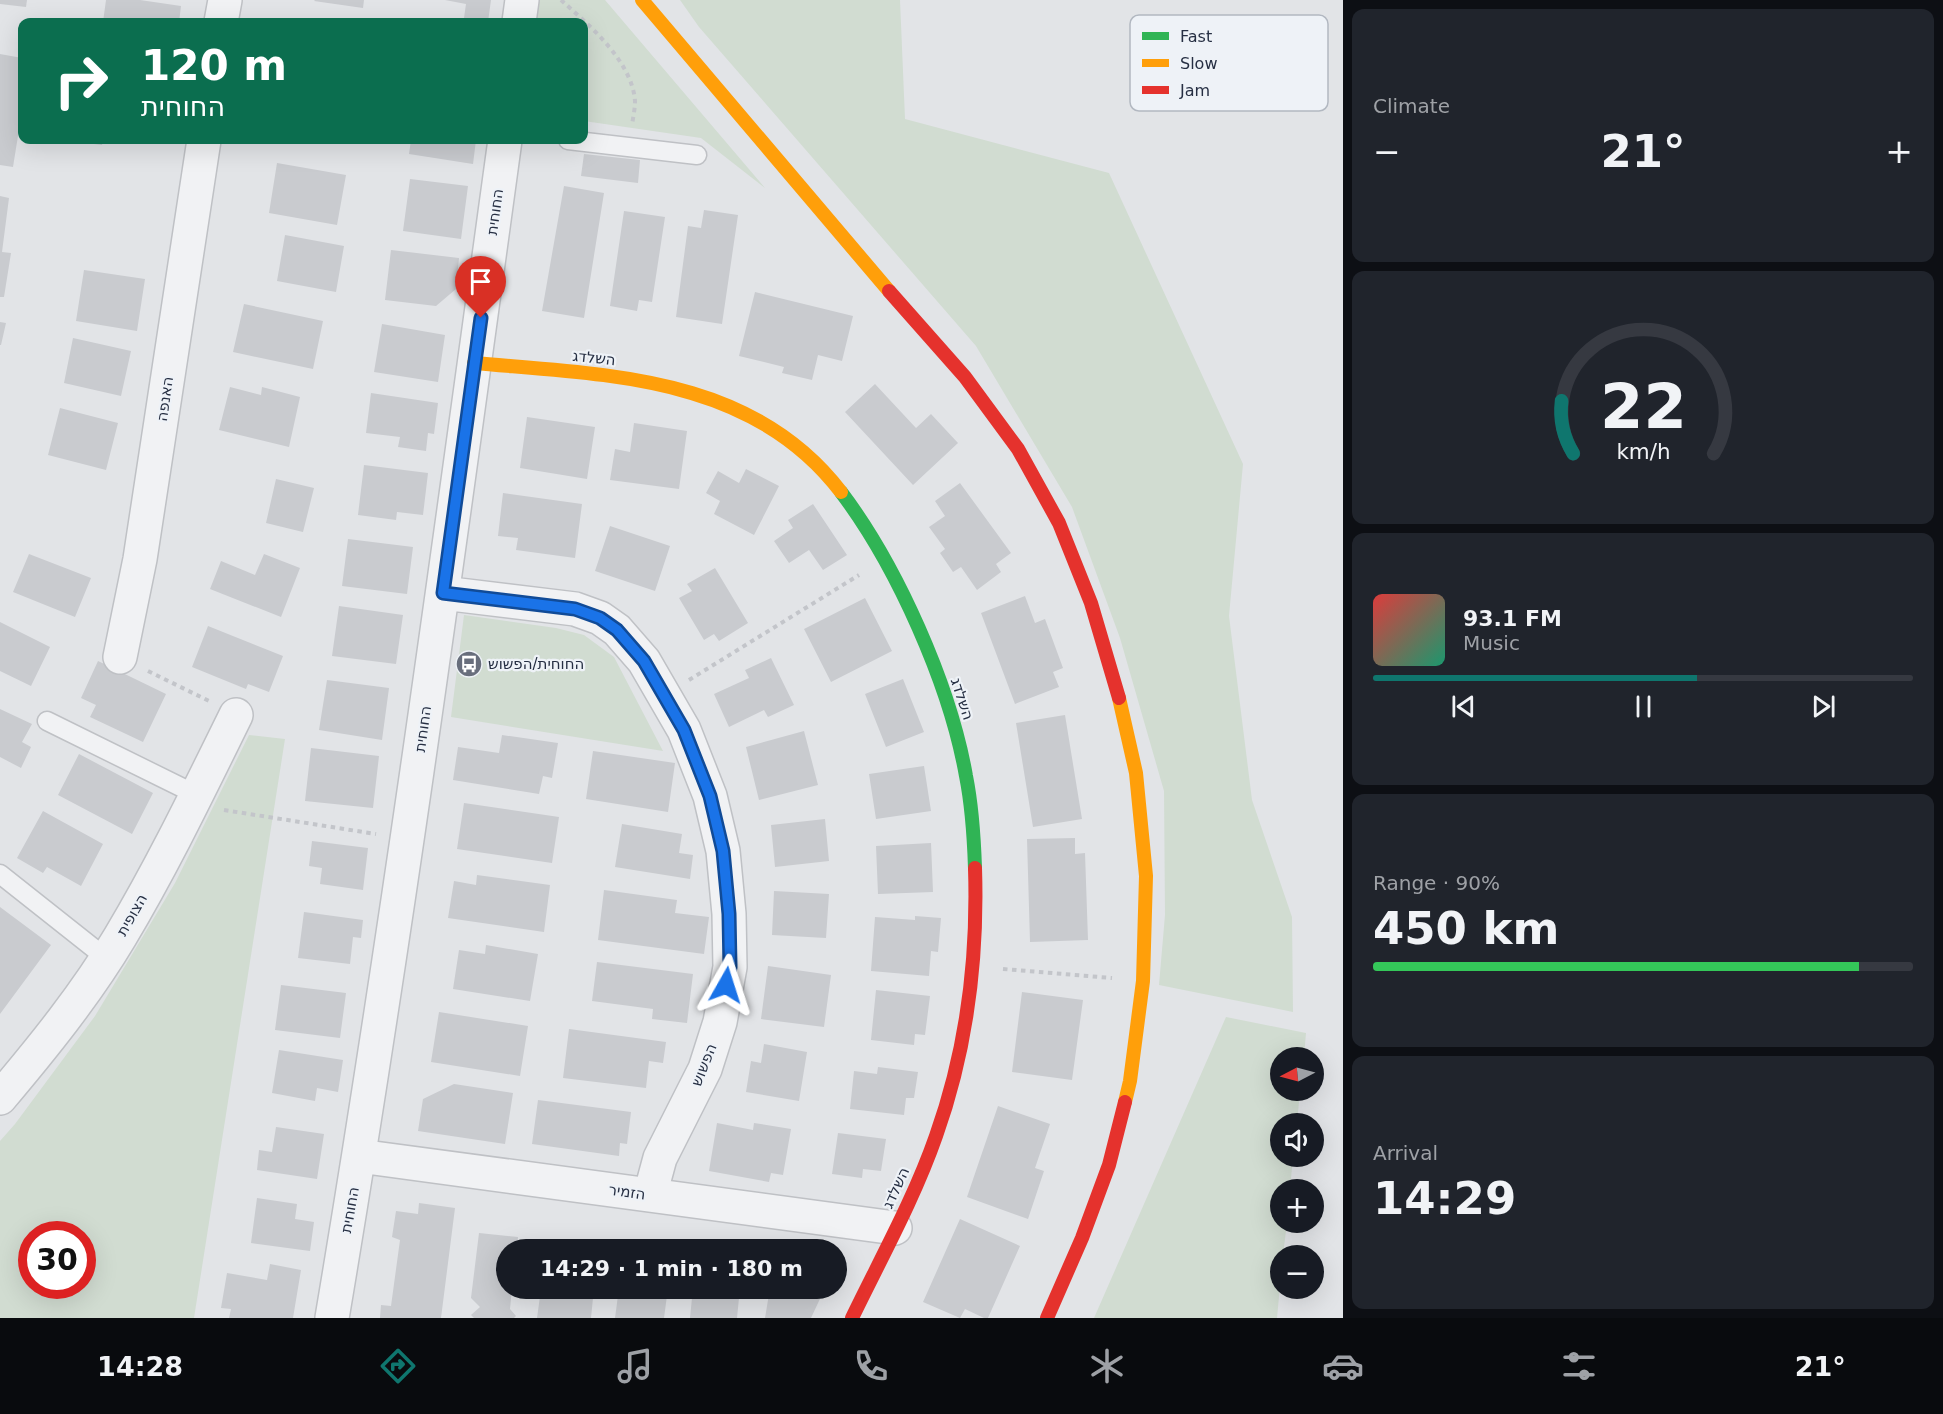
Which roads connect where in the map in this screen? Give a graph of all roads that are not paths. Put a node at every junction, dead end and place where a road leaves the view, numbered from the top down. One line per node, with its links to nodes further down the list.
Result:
1 (225, 0): 4 (street)
2 (522, 0): 5 (street)
3 (642, 0): 24 (street)
4 (222, 18)
5 (520, 18)
6 (588, 142): 9 (lane)
7 (203, 144): 12 (street, האנפה)
8 (504, 144): 10 (street, החוחית)
9 (697, 155)
10 (474, 363): 11 (street, החוחית); 21 (street, השלדג)
11 (443, 593): 19 (street, החוחית); 20 (street, הפשוש)
12 (120, 657)
13 (236, 715): 15 (street, הצופית)
14 (47, 722): 15 (lane)
15 (194, 800): 17 (street, הצופית)
16 (0, 874): 17 (lane)
17 (106, 958): 18 (street, הצופית)
18 (0, 1098)
19 (359, 1156): 20 (street, הזמיר); 22 (street, החוחית)
20 (651, 1195): 21 (street, הזמיר)
21 (895, 1228): 23 (street, השלדג)
22 (332, 1318)
23 (852, 1318)
24 (1047, 1318)

